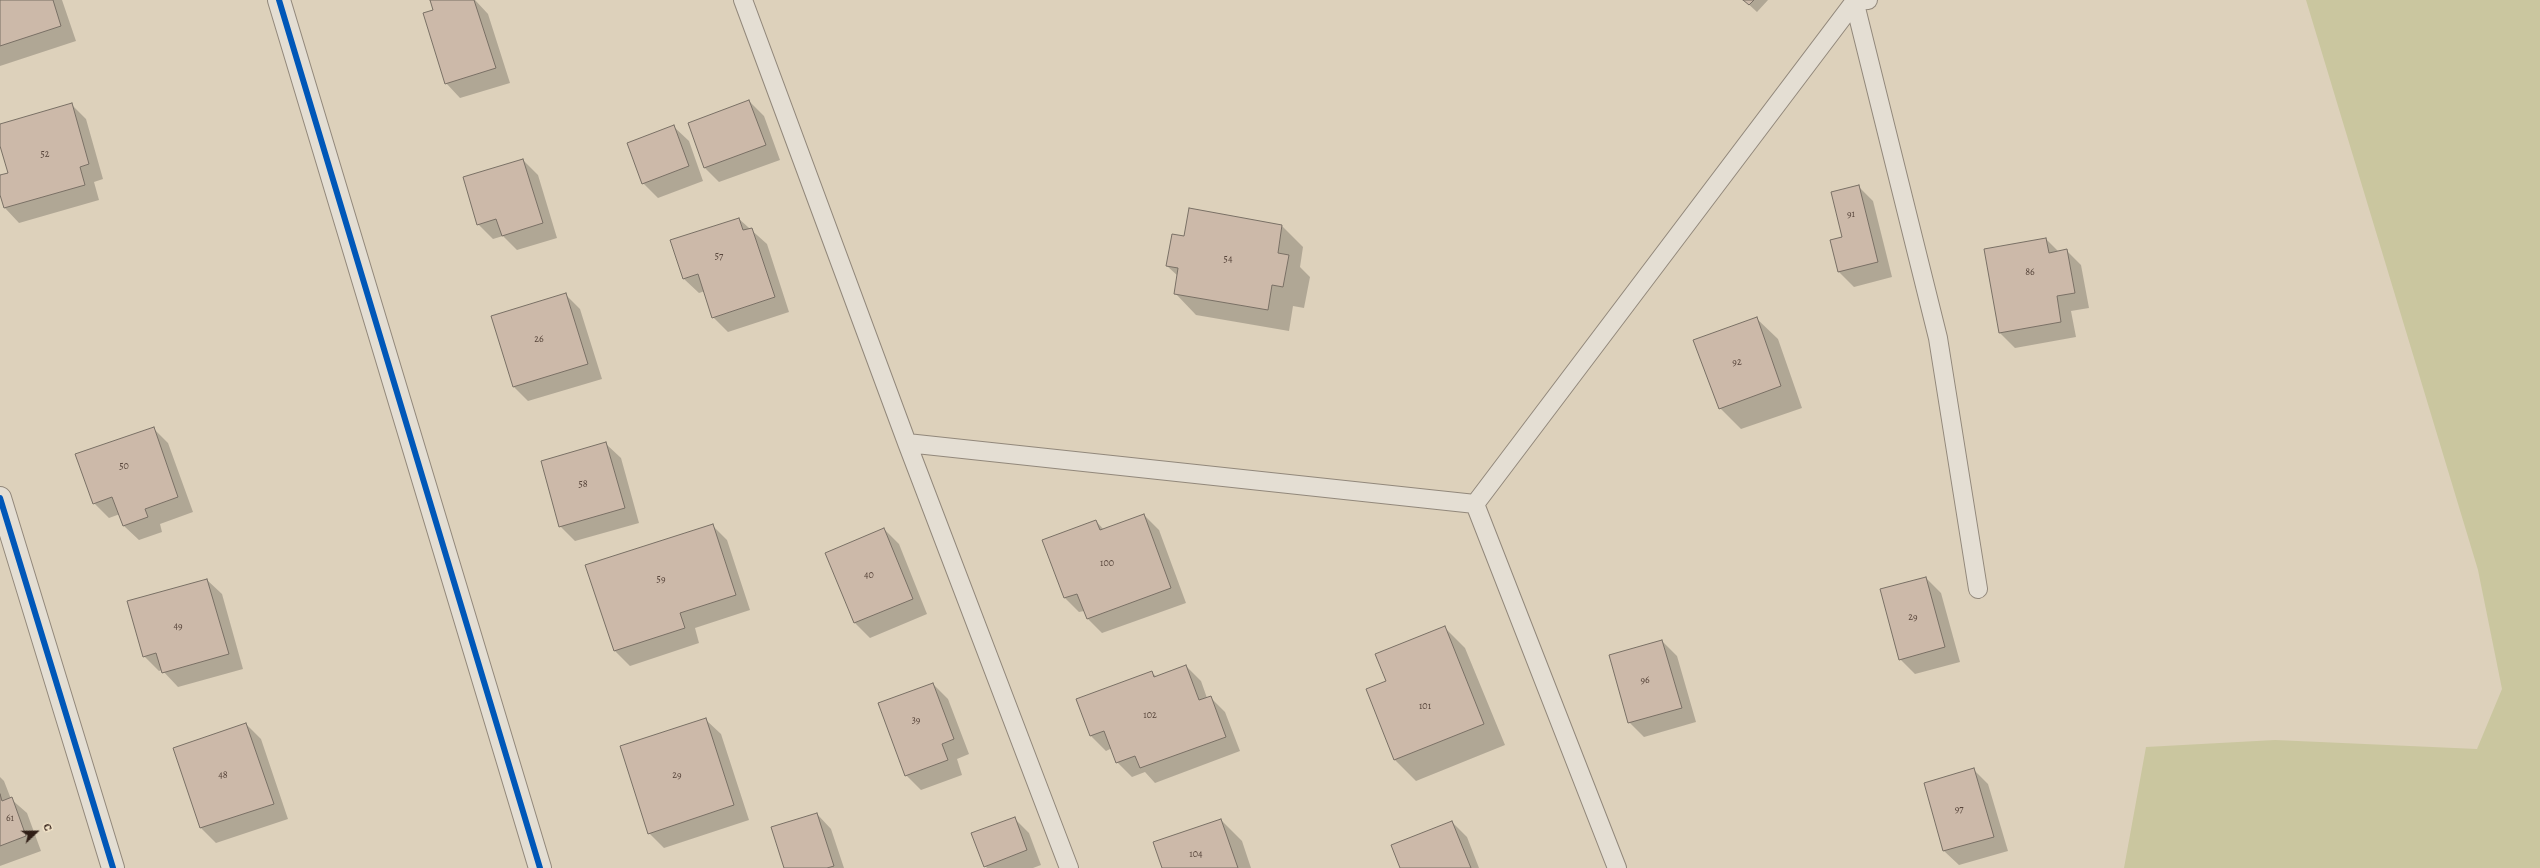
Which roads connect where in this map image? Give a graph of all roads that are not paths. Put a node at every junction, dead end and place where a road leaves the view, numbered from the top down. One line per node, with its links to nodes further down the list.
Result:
1 (279, 0): 9 (street)
2 (743, 0): 4 (lane)
3 (1859, 0): 6 (lane); 7 (lane)
4 (907, 443): 6 (lane); 10 (lane)
5 (0, 498): 8 (street)
6 (1475, 504): 11 (lane)
7 (1978, 589)
8 (113, 868)
9 (540, 868)
10 (1068, 868)
11 (1617, 868)

